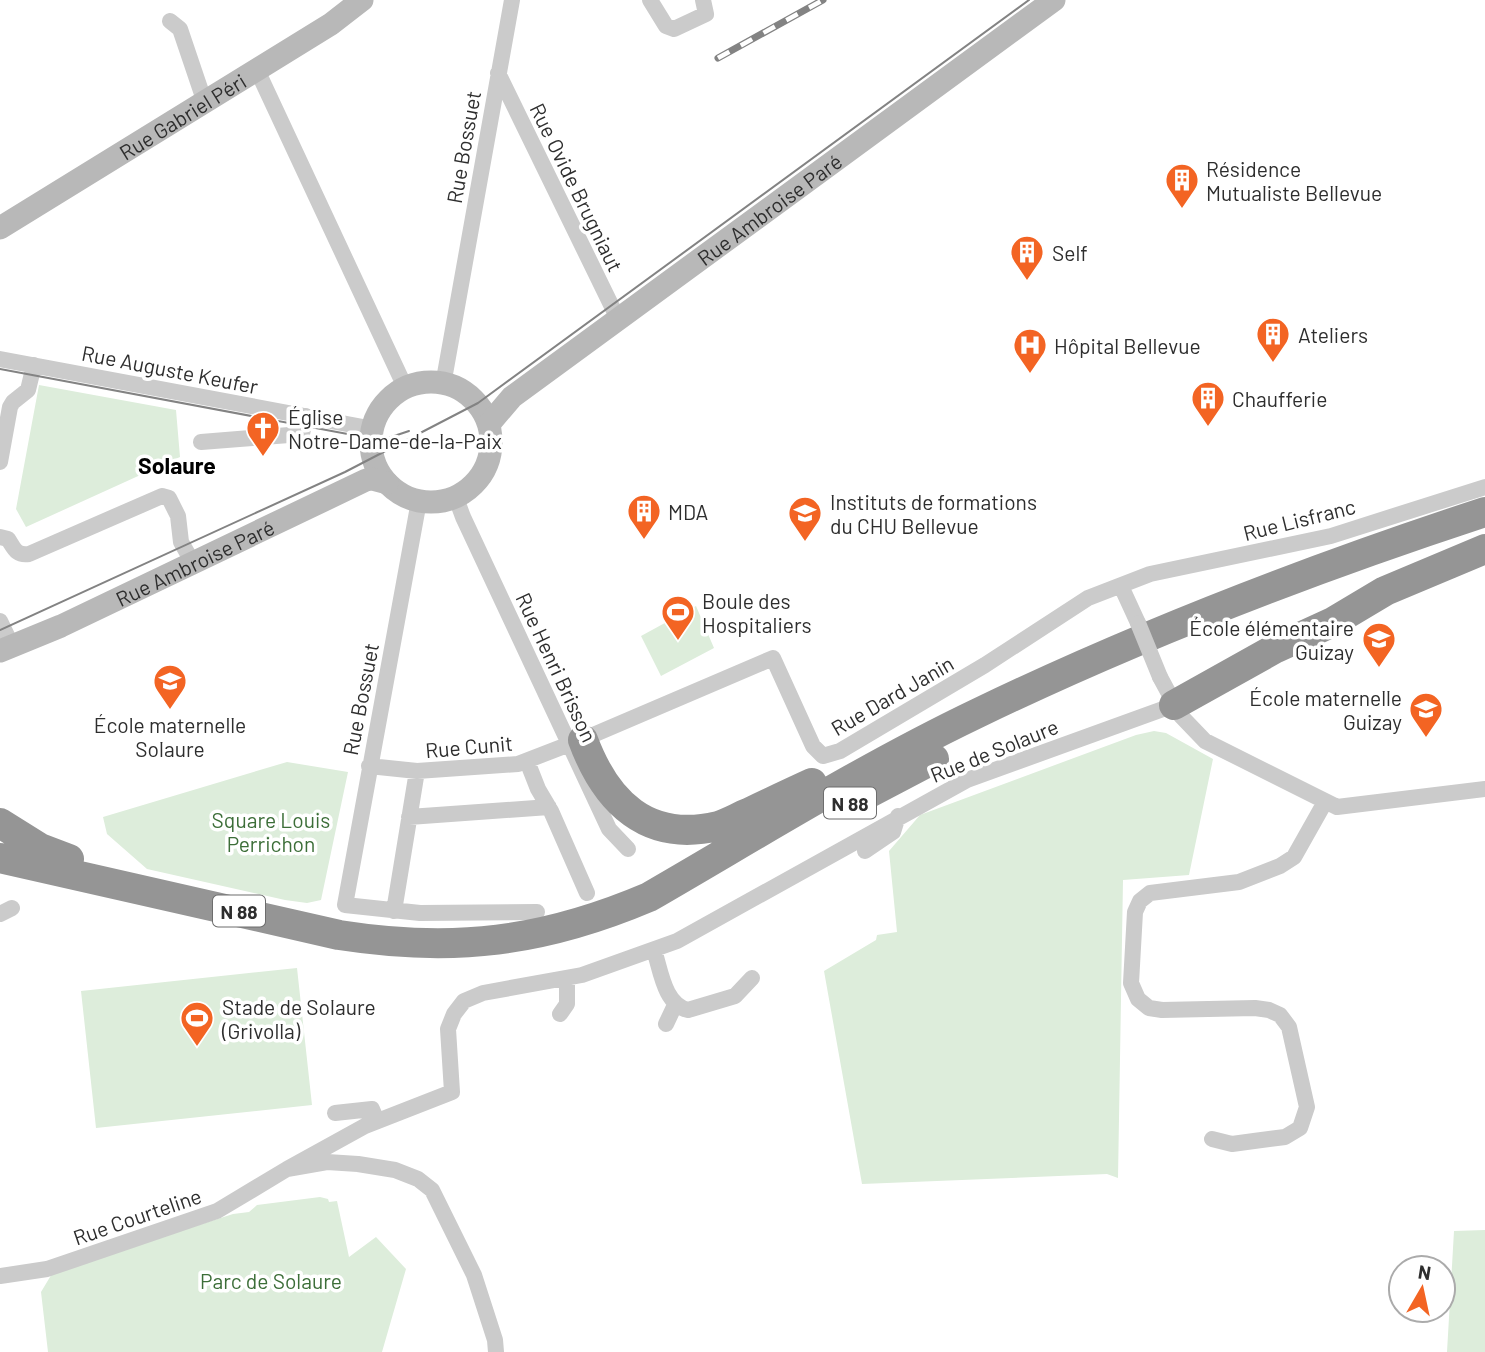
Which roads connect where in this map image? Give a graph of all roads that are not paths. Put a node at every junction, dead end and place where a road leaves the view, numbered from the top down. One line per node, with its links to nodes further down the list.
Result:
1 (362, 0): 7 (main road, Rue Gabriel Péri)
2 (512, 0): 8 (street, Rue Bossuet)
3 (650, 0): 4 (street)
4 (703, 0)
5 (1054, 0): 11 (main road, Rue Ambroise Paré)
6 (170, 20): 9 (street)
7 (257, 70): 9 (main road, Rue Gabriel Péri); 15 (street)
8 (498, 73): 11 (street, Rue Ovide Brugniaut); 14 (street, Rue Bossuet)
9 (204, 100): 10 (main road, Rue Gabriel Péri)
10 (0, 228)
11 (618, 319): 17 (main road, Rue Ambroise Paré)
12 (0, 359): 13 (street, Rue Auguste Keufer)
13 (34, 365): 16 (street, Rue Auguste Keufer); 20 (street)
14 (443, 385): 15 (main road); 17 (main road)
15 (405, 387): 18 (main road)
16 (306, 416): 18 (street, Rue Auguste Keufer); 19 (street)
17 (489, 424): 23 (main road)
18 (369, 434): 21 (main road)
19 (201, 442)
20 (0, 462)
21 (387, 483): 24 (main road); 29 (main road, Rue Ambroise Paré)
22 (1485, 487): 30 (street, Rue Lisfranc)
23 (456, 498): 24 (main road); 35 (street, Rue Henri Brisson)
24 (419, 500): 37 (street, Rue Bossuet)
25 (1485, 512): 34 (highway, N 88)
26 (1485, 534): 49 (highway, N 88)
27 (0, 537): 29 (street)
28 (1485, 549): 33 (highway)
29 (193, 563): 32 (main road, Rue Ambroise Paré)
30 (1121, 586): 33 (street, bridge); 35 (street, Rue Dard Janin)
31 (0, 621): 32 (street)
32 (6, 649)
33 (1174, 705): 40 (street); 42 (street, Rue de Solaure)
34 (976, 714): 35 (highway, N 88); 48 (highway, N 88)
35 (577, 742): 36 (street, Rue Cunit); 45 (street, Rue Henri Brisson)
36 (527, 761): 38 (street, Rue Cunit); 41 (street)
37 (369, 766): 38 (street, Rue Cunit); 51 (street, Rue Bossuet)
38 (417, 771): 43 (street)
39 (1485, 789): 40 (street)
40 (1325, 802): 61 (street)
41 (549, 807): 43 (street); 50 (street)
42 (898, 816): 46 (street); 53 (street, Rue de Solaure)
43 (409, 817): 51 (street)
44 (0, 822): 48 (highway)
45 (628, 849)
46 (873, 849)
47 (0, 858): 48 (highway, N 88)
48 (90, 877)
49 (0, 878)
50 (588, 896)
51 (394, 911): 52 (street)
52 (537, 912)
53 (654, 950): 54 (street, Rue de Solaure); 56 (street)
54 (567, 978): 57 (street); 60 (street, Rue de Solaure)
55 (749, 987): 56 (street)
56 (671, 994): 58 (street)
57 (560, 1009)
58 (666, 1024)
59 (335, 1113): 60 (street)
60 (377, 1121): 62 (street, Rue de Solaure)
61 (1212, 1139)
62 (287, 1169): 63 (street, Rue Courteline); 64 (street, Rue Courteline)
63 (0, 1276)
64 (496, 1352)

